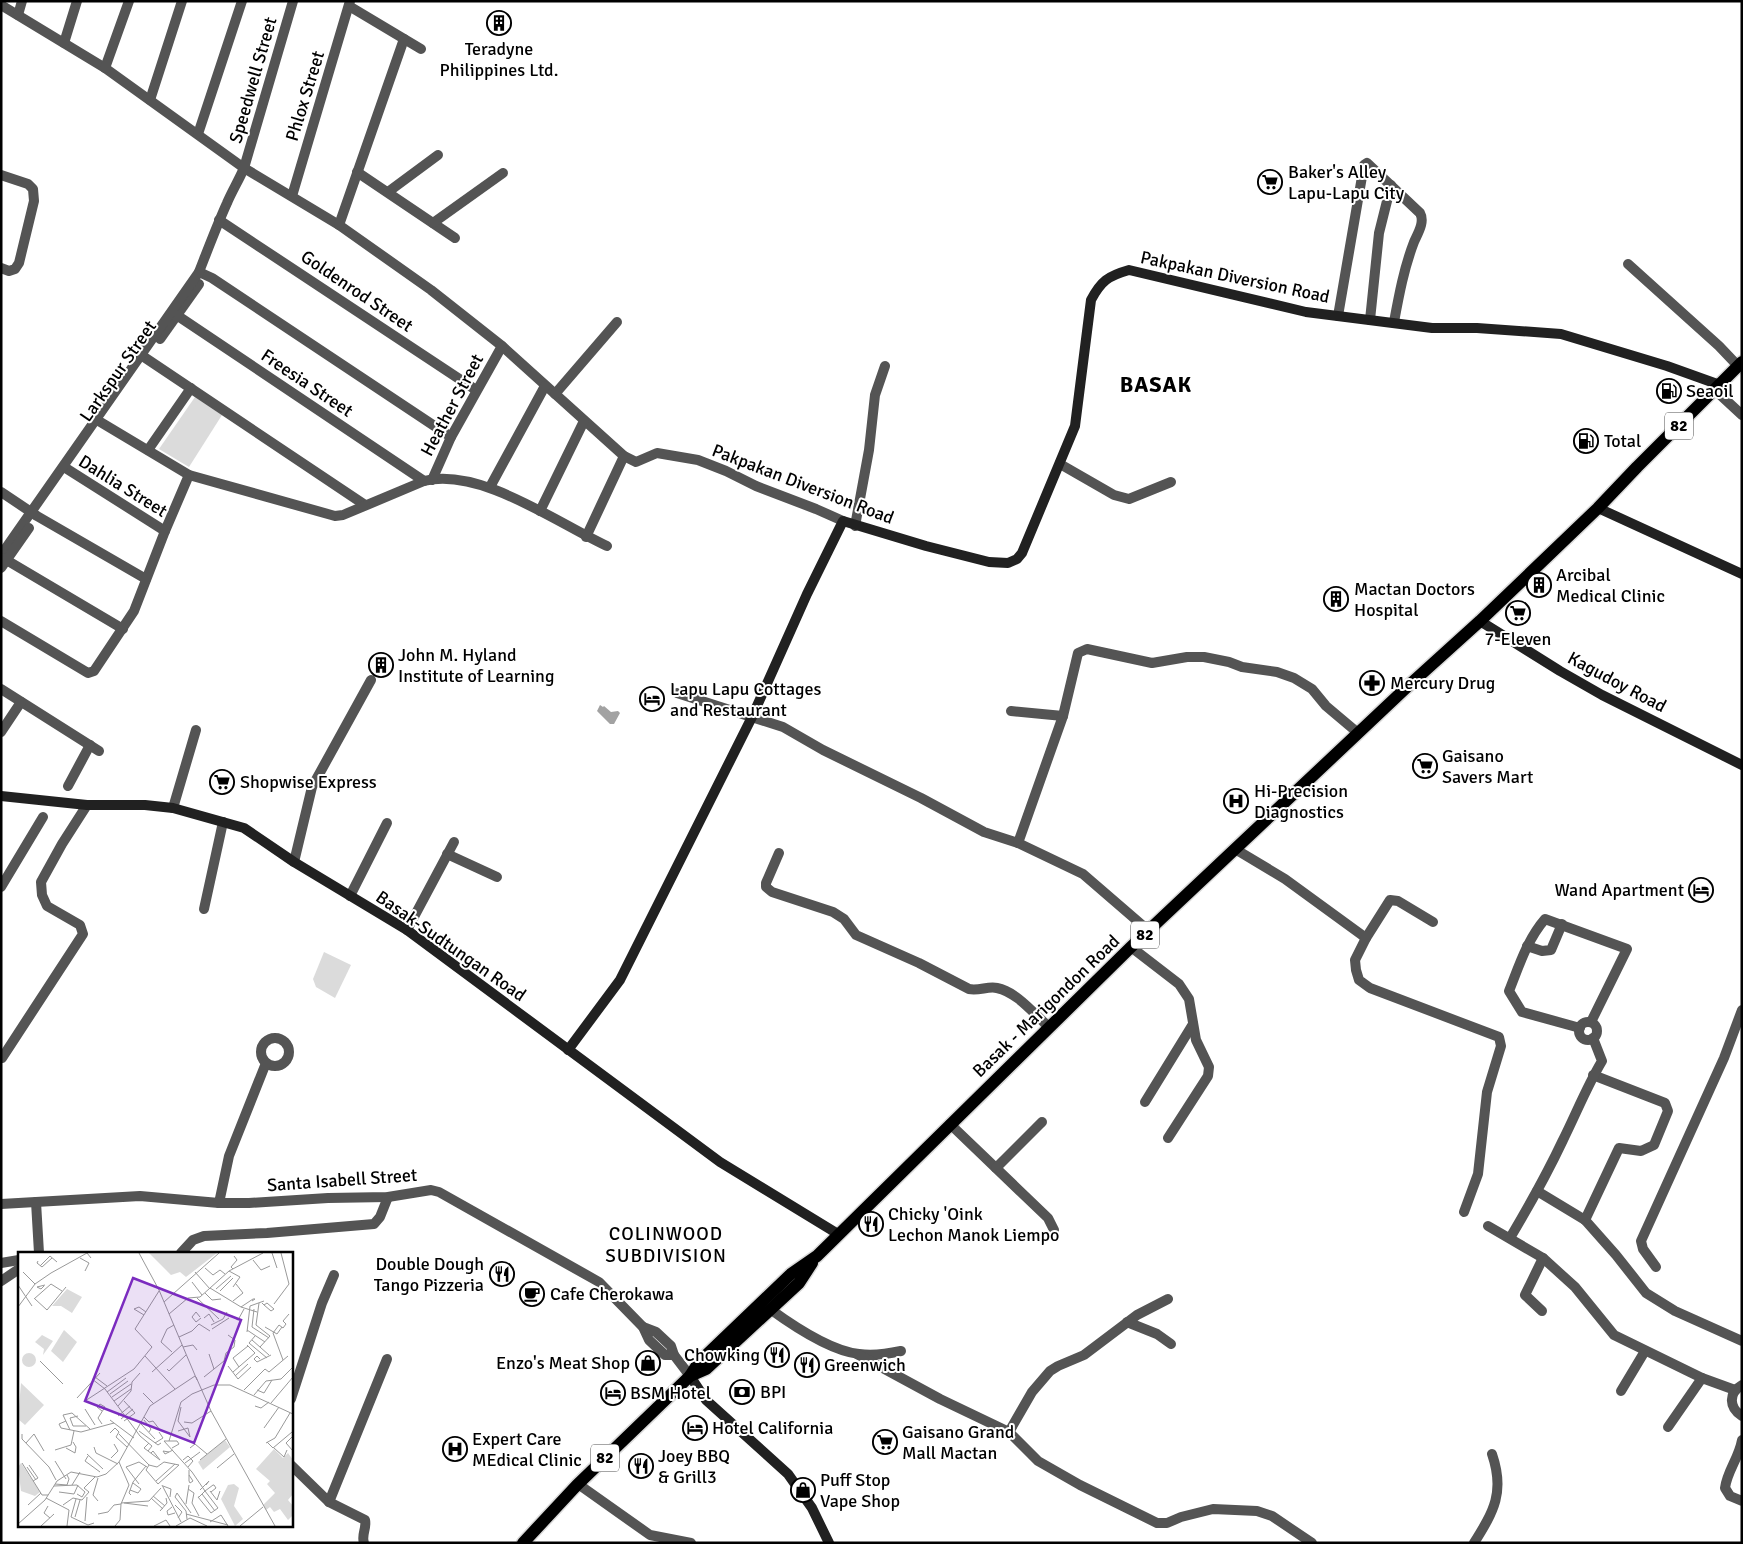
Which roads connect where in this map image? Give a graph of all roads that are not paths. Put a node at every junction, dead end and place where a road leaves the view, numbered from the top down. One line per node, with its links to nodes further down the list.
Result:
1 (22, 1): 9 (street)
2 (77, 1): 11 (street)
3 (128, 1): 13 (street)
4 (182, 1): 14 (street)
5 (242, 1): 15 (street)
6 (293, 1): 17 (street, Speedwell Street)
7 (350, 3): 10 (street); 23 (street, Phlox Street)
8 (1, 5): 9 (street)
9 (18, 16): 11 (street)
10 (404, 39): 12 (street); 18 (street)
11 (64, 43): 13 (street)
12 (421, 49)
13 (105, 68): 14 (street)
14 (150, 100): 15 (street)
15 (198, 134): 17 (street)
16 (438, 155): 22 (street)
17 (244, 168): 23 (street); 24 (street, Larkspur Street)
18 (357, 172): 22 (street); 26 (street)
19 (503, 173): 25 (street)
20 (1, 175): 29 (street)
21 (1391, 185): 32 (street); 33 (street); 35 (street)
22 (388, 192): 25 (street)
23 (292, 196): 26 (street)
24 (223, 221): 30 (street, Larkspur Street); 43 (street, Goldenrod Street)
25 (433, 223): 27 (street)
26 (339, 225): 36 (street)
27 (455, 238)
28 (1628, 264): 38 (street)
29 (1, 268)
30 (202, 273): 31 (street, Larkspur Street); 48 (street)
31 (174, 314): 37 (street, Larkspur Street); 54 (street, Freesia Street)
32 (1338, 316): 33 (street, Pakpakan Diversion Road); 51 (street, Pakpakan Diversion Road)
33 (1370, 320): 35 (street, Pakpakan Diversion Road)
34 (617, 322): 44 (street)
35 (1394, 322): 41 (street, Pakpakan Diversion Road)
36 (502, 346): 40 (street); 43 (street, Heather Street)
37 (144, 356): 42 (street); 47 (street, Larkspur Street)
38 (1740, 364): 41 (main road, 82)
39 (885, 366): 63 (street)
40 (546, 386): 44 (street); 56 (street)
41 (1718, 387): 45 (street); 59 (main road, 82)
42 (191, 388): 49 (street); 58 (street)
43 (476, 390): 48 (street, Heather Street)
44 (555, 394): 46 (street)
45 (1742, 415)
46 (584, 421): 50 (street); 60 (street)
47 (99, 422): 49 (street); 52 (street, Larkspur Street)
48 (451, 437): 54 (street, Heather Street)
49 (148, 450): 53 (street)
50 (624, 456): 62 (street, Pakpakan Diversion Road); 65 (street)
51 (1060, 464): 55 (street); 63 (street, Pakpakan Diversion Road)
52 (66, 469): 61 (street, Larkspur Street); 64 (street, Dahlia Street)
53 (189, 475): 58 (street); 64 (street)
54 (428, 480): 56 (street); 58 (street)
55 (1171, 482)
56 (490, 487): 60 (street)
57 (1, 492): 61 (street)
58 (365, 505)
59 (1598, 508): 68 (street); 71 (main road, 82)
60 (540, 511): 65 (street)
61 (34, 514): 67 (street, Larkspur Street); 69 (street)
62 (843, 521): 63 (street, Pakpakan Diversion Road); 79 (street)
63 (855, 526)
64 (165, 531): 69 (street)
65 (586, 537): 66 (street)
66 (607, 546)
67 (3, 560): 72 (street)
68 (1742, 574)
69 (146, 579): 72 (street)
70 (1, 621): 72 (street)
71 (1480, 621): 82 (main road, Basak - Marigondon Road / 82); 83 (street, Kagudoy Road)
72 (123, 629)
73 (371, 680): 96 (street)
74 (1, 689): 76 (street)
75 (676, 693): 79 (street)
76 (21, 702): 81 (street); 84 (street)
77 (1011, 711): 78 (street)
78 (1063, 716): 82 (street); 92 (street)
79 (752, 717): 92 (street); 114 (street)
80 (196, 730): 87 (street)
81 (1, 732)
82 (1358, 733): 93 (main road, Basak - Marigondon Road / 82)
83 (1742, 766)
84 (68, 786)
85 (1, 796): 86 (street, Basak-Sudtungan Road)
86 (87, 804): 87 (street, Basak-Sudtungan Road); 115 (street)
87 (173, 808): 89 (street, Basak-Sudtungan Road)
88 (43, 817): 98 (street)
89 (223, 822): 96 (street, Basak-Sudtungan Road); 100 (street)
90 (387, 823): 99 (street)
91 (454, 842): 95 (street)
92 (1018, 842): 104 (street)
93 (1235, 849): 104 (main road, Basak - Marigondon Road / 82); 105 (street)
94 (779, 853): 111 (street)
95 (447, 854): 97 (street); 103 (street)
96 (294, 862): 99 (street, Basak-Sudtungan Road)
97 (497, 877)
98 (1, 886)
99 (350, 896): 103 (street, Basak-Sudtungan Road)
100 (204, 909)
101 (1433, 922): 105 (street)
102 (1562, 924): 106 (street); 106 (street); 109 (street)
103 (407, 930): 114 (street, Basak-Sudtungan Road)
104 (1149, 931): 107 (main road, Basak - Marigondon Road / 82)
105 (1366, 938): 128 (street)
106 (1527, 946): 112 (street)
107 (1131, 947): 110 (street); 111 (main road, Basak - Marigondon Road / 82)
108 (1742, 1010): 140 (street)
109 (1591, 1022): 112 (street); 113 (street)
110 (1193, 1024): 118 (street); 121 (street)
111 (1049, 1027): 120 (main road, Basak - Marigondon Road / 82)
112 (1580, 1028): 113 (street)
113 (1593, 1038): 117 (street)
114 (568, 1050): 132 (street, Basak-Sudtungan Road)
115 (2, 1058)
116 (266, 1063): 126 (street)
117 (1594, 1074): 123 (street); 129 (street)
118 (1145, 1102)
119 (1042, 1122): 122 (street)
120 (950, 1124): 122 (street); 132 (main road, Basak - Marigondon Road / 82)
121 (1168, 1138)
122 (996, 1168): 131 (street)
123 (1537, 1192): 129 (street); 133 (street)
124 (388, 1197): 126 (street, Santa Isabell Street); 135 (street); 154 (street, Santa Isabell Street)
125 (36, 1202): 126 (street, Santa Isabell Street); 127 (street, Santa Isabell Street); 134 (street)
126 (218, 1203)
127 (1, 1204)
128 (1464, 1212)
129 (1585, 1220): 148 (street)
130 (1488, 1226): 133 (street)
131 (1054, 1230)
132 (838, 1234): 136 (main road, Basak - Marigondon Road / 82)
133 (1510, 1238): 137 (street)
134 (39, 1252)
135 (182, 1252)
136 (817, 1256): 145 (main road, Basak - Marigondon Road / 82); 154 (main road, Basak - Marigondon Road / 82)
137 (1543, 1258): 146 (street); 151 (street)
138 (18, 1260): 139 (street)
139 (1, 1263)
140 (1656, 1267)
141 (18, 1271): 143 (street)
142 (334, 1275): 158 (street)
143 (1, 1281)
144 (1168, 1299): 147 (street)
145 (770, 1308): 152 (street); 154 (main road, Basak - Marigondon Road / 82)
146 (1542, 1311)
147 (1127, 1322): 149 (street); 161 (street)
148 (1742, 1341)
149 (1171, 1344)
150 (901, 1351): 152 (street)
151 (1645, 1351): 155 (street); 157 (street)
152 (857, 1354): 161 (street)
153 (387, 1359): 167 (street)
154 (690, 1376): 165 (main road, Basak - Marigondon Road / 82); 171 (street)
155 (1702, 1378): 156 (street); 160 (street)
156 (1738, 1388): 159 (street)
157 (1621, 1391)
158 (292, 1396)
159 (1742, 1416)
160 (1668, 1428)
161 (1009, 1432): 172 (street)
162 (1742, 1440): 166 (street)
163 (1492, 1454): 173 (street)
164 (292, 1466): 167 (street)
165 (578, 1484): 169 (main road, Basak - Marigondon Road / 82); 170 (street)
166 (1742, 1501)
167 (329, 1502): 168 (street)
168 (364, 1543)
169 (523, 1543)
170 (691, 1543)
171 (830, 1543)
172 (1312, 1543)
173 (1474, 1543)

